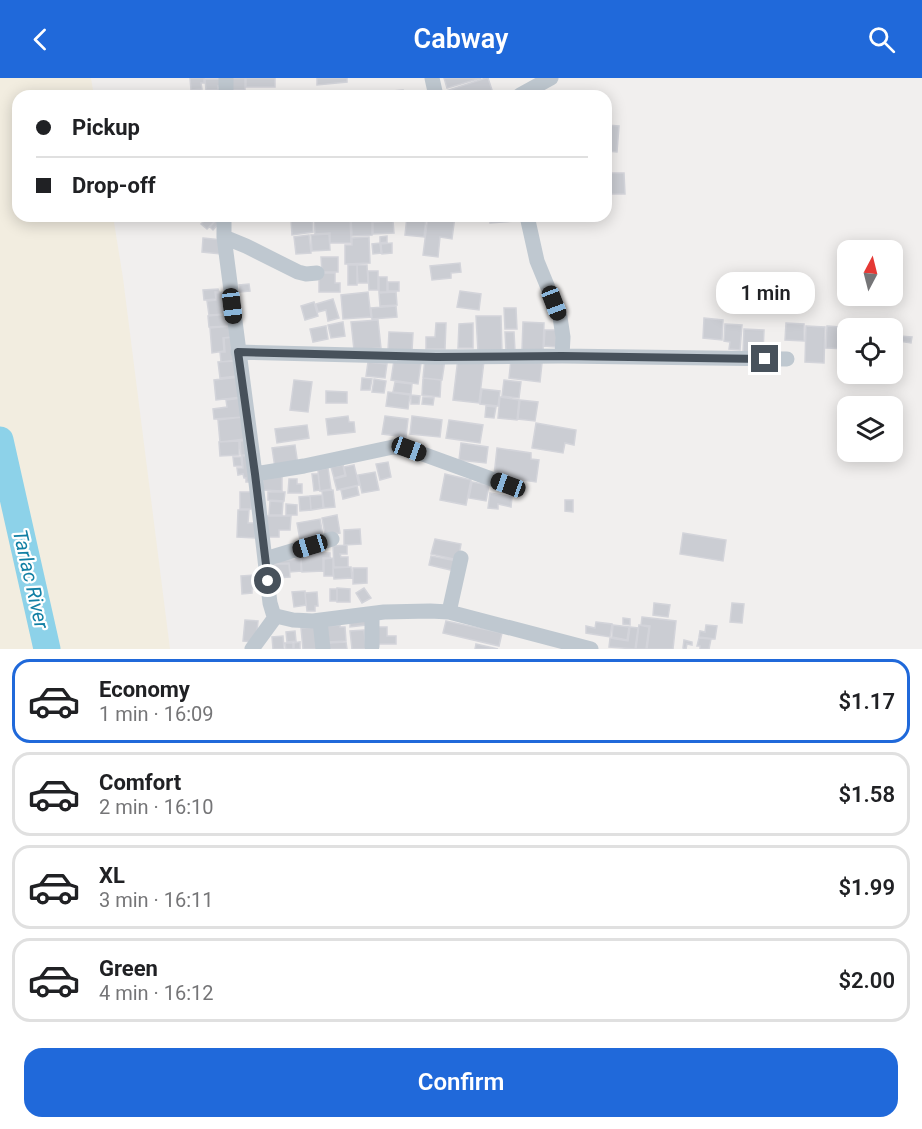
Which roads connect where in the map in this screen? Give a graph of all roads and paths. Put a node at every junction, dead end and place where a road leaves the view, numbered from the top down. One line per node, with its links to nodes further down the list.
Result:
1 (551, 78): 2 (street)
2 (529, 90)
3 (224, 222): 5 (street)
4 (528, 222): 8 (street)
5 (224, 237): 6 (street); 7 (street)
6 (317, 273)
7 (238, 352): 8 (street); 10 (street)
8 (562, 356): 9 (street)
9 (788, 359)
10 (255, 474): 11 (street); 14 (street)
11 (508, 485)
12 (332, 539): 14 (street)
13 (460, 558): 15 (street)
14 (265, 559): 17 (street)
15 (449, 612): 16 (street); 22 (street)
16 (372, 614): 18 (street); 19 (street)
17 (276, 615): 18 (street); 20 (street)
18 (320, 621): 21 (street)
19 (372, 646)
20 (252, 649)
21 (323, 649)
22 (591, 649)

